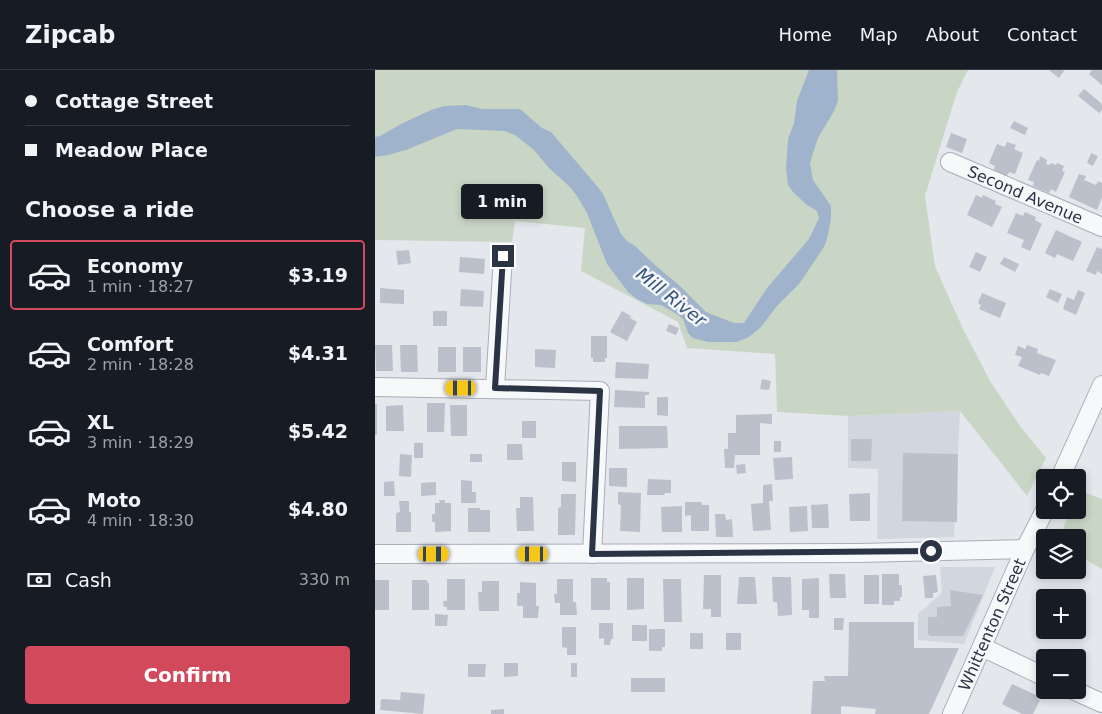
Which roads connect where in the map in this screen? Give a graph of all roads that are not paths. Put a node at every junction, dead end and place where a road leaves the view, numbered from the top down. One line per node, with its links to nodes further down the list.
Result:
1 (950, 162): 2 (street, Second Avenue)
2 (1102, 227)
3 (503, 256): 6 (street)
4 (1102, 385): 7 (street)
5 (375, 387): 6 (street)
6 (495, 388): 11 (street)
7 (1064, 469)
8 (1040, 519): 9 (street, Whittenton Street)
9 (1025, 549): 11 (street); 12 (street, Whittenton Street)
10 (375, 554): 11 (street)
11 (592, 554)
12 (982, 647): 13 (street); 16 (street, Whittenton Street)
13 (1036, 673)
14 (1086, 696): 15 (street)
15 (1102, 704)
16 (952, 714)

